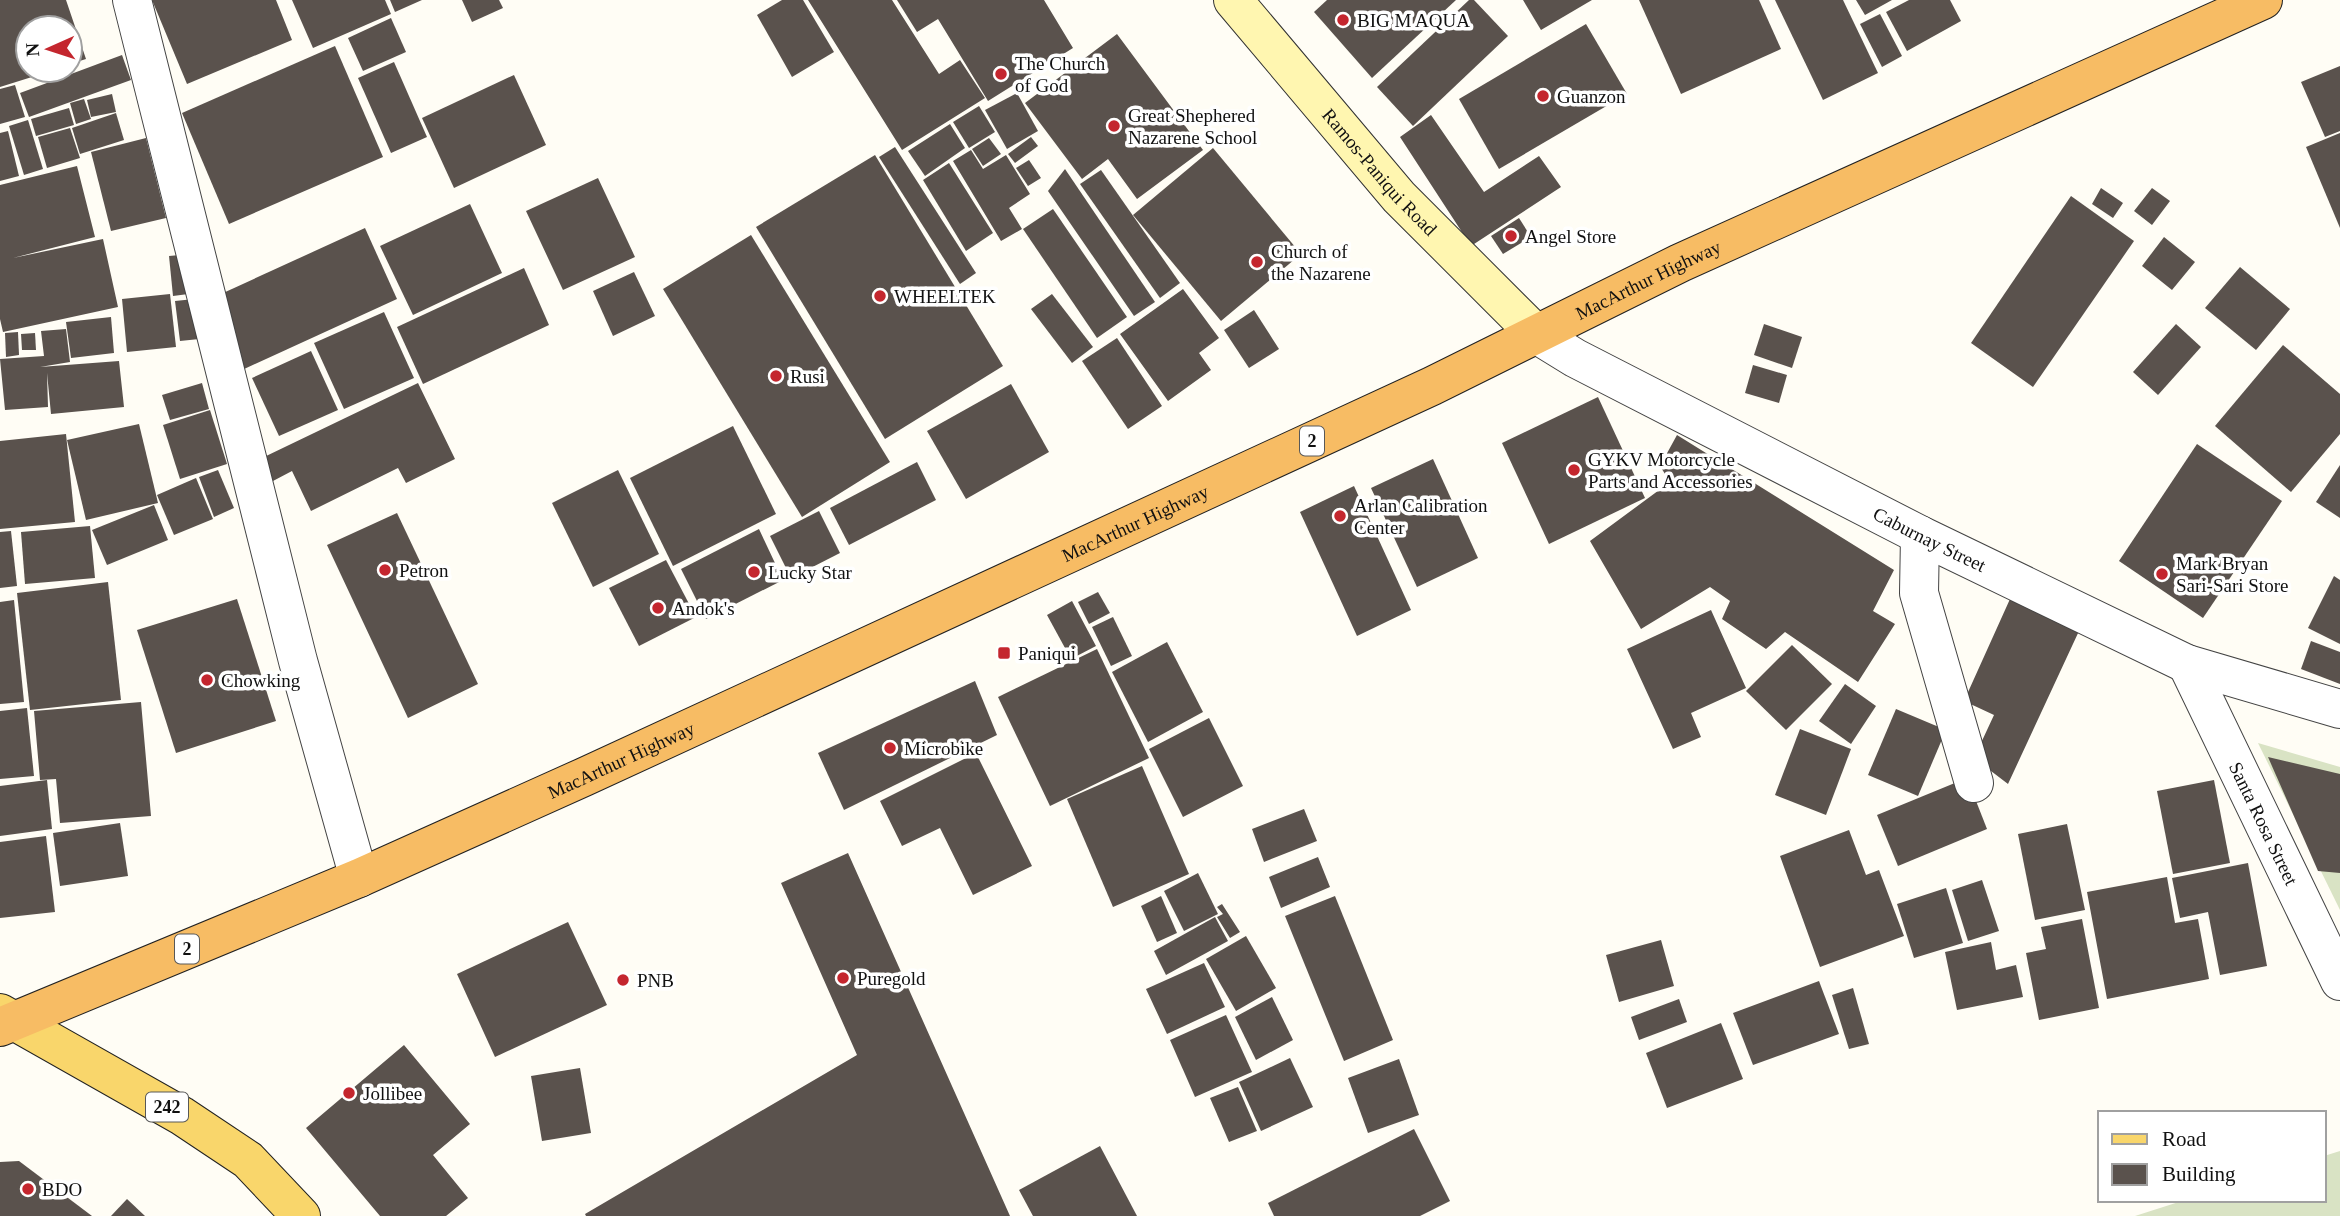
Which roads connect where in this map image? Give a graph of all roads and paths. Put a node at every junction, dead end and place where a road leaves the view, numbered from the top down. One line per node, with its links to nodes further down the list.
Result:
1 (132, 0): 9 (street)
2 (1234, 0): 4 (main road, Ramos-Paniqui Road)
3 (2263, 0): 4 (highway, MacArthur Highway / 2)
4 (1536, 334): 5 (street, Caburnay Street); 9 (highway, MacArthur Highway / 2)
5 (1920, 535): 6 (street, Caburnay Street); 8 (street)
6 (2187, 664): 7 (street, Caburnay Street); 10 (street, Santa Rosa Street)
7 (2340, 709)
8 (1974, 783)
9 (359, 878): 11 (highway, MacArthur Highway / 2)
10 (2340, 981)
11 (5, 1020): 12 (main road, 242)
12 (301, 1216)

